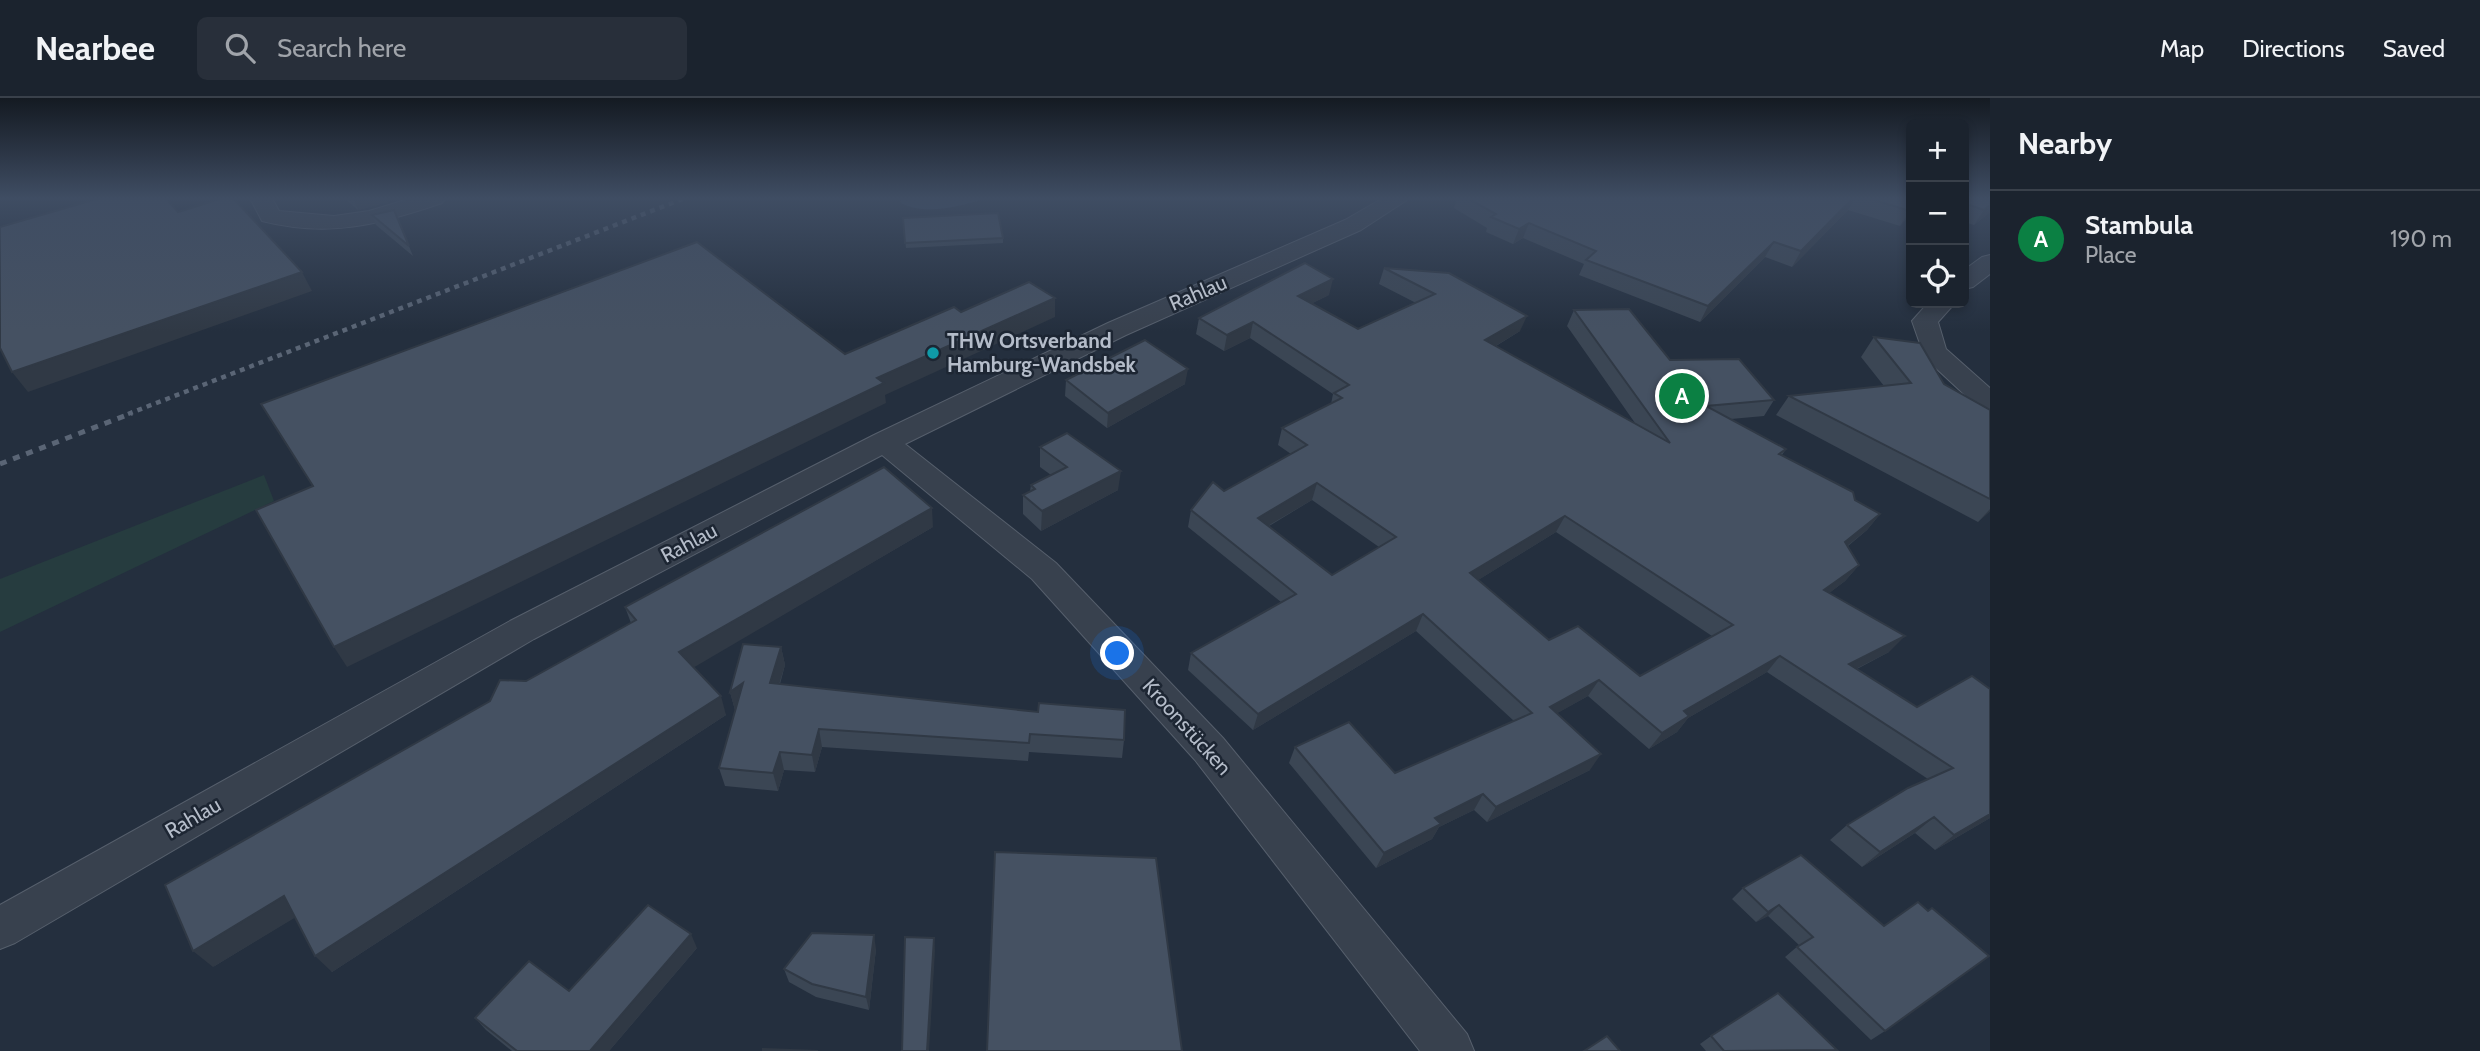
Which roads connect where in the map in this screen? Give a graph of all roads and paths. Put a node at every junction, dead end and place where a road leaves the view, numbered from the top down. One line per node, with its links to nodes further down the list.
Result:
1 (1313, 242): 6 (street, Rahlau)
2 (1990, 262): 3 (street)
3 (1969, 278)
4 (1938, 308): 5 (street)
5 (1990, 403)
6 (884, 442): 7 (street, Rahlau); 8 (street, Kroonstücken)
7 (0, 928)
8 (1450, 1051)

